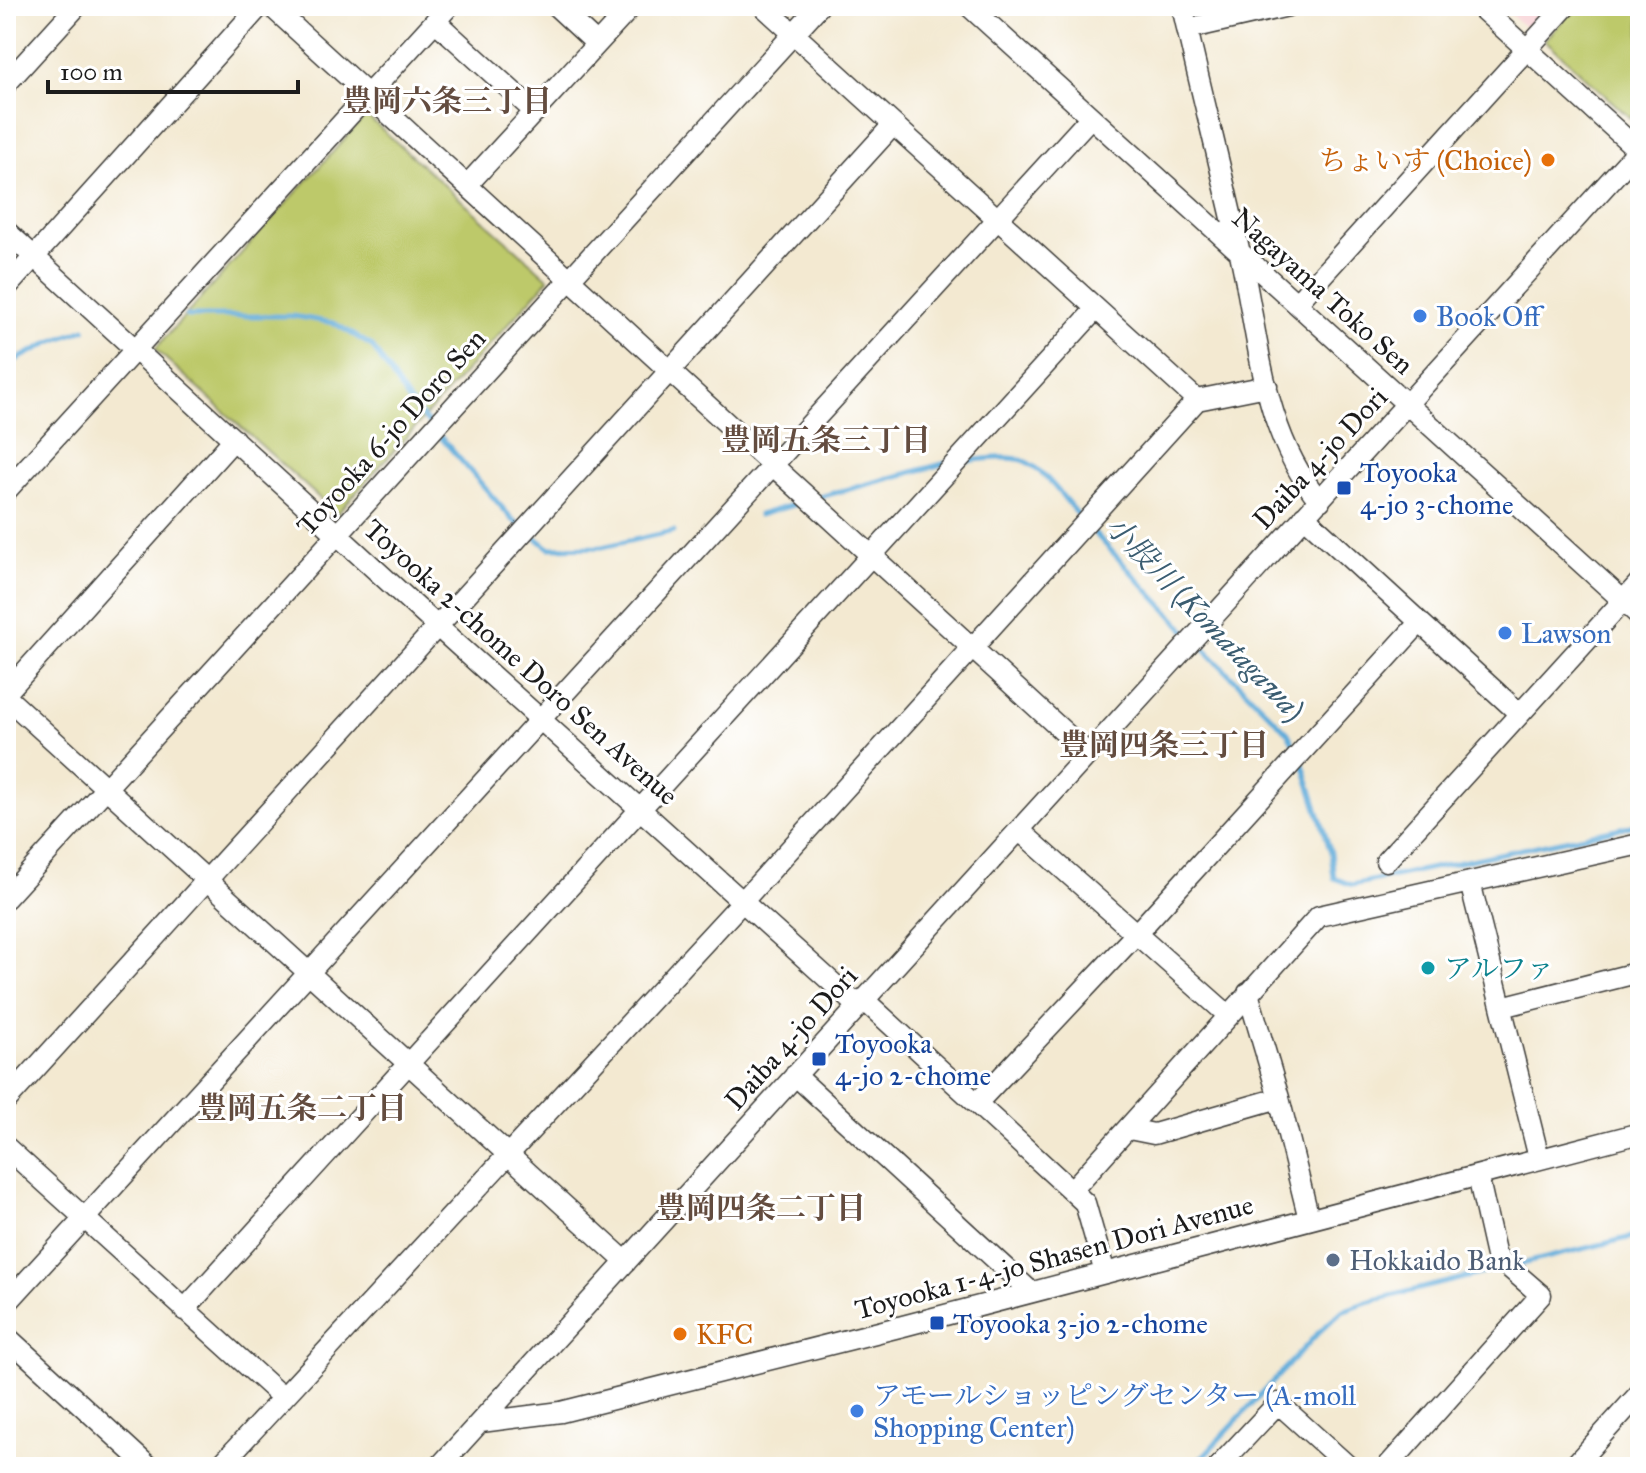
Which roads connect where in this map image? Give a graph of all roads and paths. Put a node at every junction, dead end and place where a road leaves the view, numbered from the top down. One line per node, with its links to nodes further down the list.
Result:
1 (77, 6): 18 (street)
2 (260, 6): 28 (street)
3 (271, 6): 19 (street)
4 (556, 6): 16 (street)
5 (632, 6): 16 (street)
6 (763, 6): 15 (street)
7 (819, 6): 15 (street, Toyooka 6-jo Doro Sen)
8 (969, 6): 21 (street, Nagayama Toko Sen)
9 (1182, 6): 14 (street)
10 (1288, 6): 14 (street)
11 (1479, 6): 17 (street)
12 (1566, 6): 17 (street)
13 (442, 14): 19 (street); 20 (street)
14 (1187, 29): 27 (street)
15 (793, 35): 22 (street); 29 (street, Toyooka 6-jo Doro Sen)
16 (597, 44): 20 (street)
17 (1527, 49): 23 (street); 31 (street)
18 (6, 84)
19 (368, 96): 24 (street); 33 (street)
20 (535, 112): 24 (street)
21 (1090, 118): 25 (street); 27 (street, Nagayama Toko Sen)
22 (893, 125): 25 (street); 34 (street)
23 (1639, 149): 37 (street, Daiba 4-jo Dori)
24 (468, 184): 29 (street)
25 (996, 221): 32 (street); 39 (street)
26 (6, 231): 28 (street, Toyooka 2-chome Doro Sen Avenue)
27 (1240, 253): 31 (street, Nagayama Toko Sen); 35 (street)
28 (34, 256): 30 (street); 33 (street, Toyooka 2-chome Doro Sen Avenue)
29 (570, 277): 34 (street); 43 (street, Toyooka 6-jo Doro Sen)
30 (6, 288)
31 (1297, 303): 37 (street, Nagayama Toko Sen)
32 (1095, 310): 36 (street); 44 (street)
33 (135, 350): 38 (street, Toyooka 2-chome Doro Sen Avenue); 40 (street)
34 (669, 371): 39 (street); 49 (street)
35 (1267, 386): 36 (street); 41 (street)
36 (1197, 400): 50 (street)
37 (1407, 405): 41 (street, Daiba 4-jo Dori); 46 (street, Nagayama Toko Sen)
38 (234, 439): 43 (street, Toyooka 2-chome Doro Sen Avenue); 51 (street)
39 (773, 466): 44 (street); 53 (street)
40 (6, 491)
41 (1320, 501): 42 (street, Daiba 4-jo Dori)
42 (1304, 516): 48 (street); 54 (street, Daiba 4-jo Dori)
43 (338, 532): 49 (street, Toyooka 2-chome Doro Sen Avenue); 55 (street, Toyooka 6-jo Doro Sen)
44 (873, 556): 50 (street); 56 (street)
45 (1640, 582): 46 (street)
46 (1623, 601): 47 (street, Nagayama Toko Sen); 52 (street)
47 (1640, 616)
48 (1420, 622): 52 (street); 64 (street)
49 (438, 627): 53 (street, Toyooka 2-chome Doro Sen Avenue); 60 (street)
50 (973, 647): 54 (street); 63 (street)
51 (6, 695): 55 (street)
52 (1520, 714): 59 (street)
53 (539, 719): 56 (street, Toyooka 2-chome Doro Sen Avenue); 66 (street)
54 (1088, 754): 57 (street, Daiba 4-jo Dori)
55 (106, 788): 60 (street); 62 (street, Toyooka 6-jo Doro Sen)
56 (642, 810): 63 (street, Toyooka 2-chome Doro Sen Avenue); 71 (street)
57 (1019, 830): 64 (street); 68 (street, Daiba 4-jo Dori)
58 (1640, 844): 61 (street)
59 (1386, 861)
60 (207, 879): 66 (street); 74 (street)
61 (1470, 882): 67 (street); 69 (street)
62 (6, 898)
63 (742, 902): 68 (street, Toyooka 2-chome Doro Sen Avenue); 79 (street)
64 (1136, 934): 70 (street); 75 (street)
65 (1640, 972): 69 (street)
66 (309, 973): 71 (street); 83 (street)
67 (1248, 993): 70 (street); 73 (street)
68 (860, 1002): 72 (street, Daiba 4-jo Dori); 75 (street, Toyooka 2-chome Doro Sen Avenue)
69 (1502, 1007): 80 (street)
70 (1228, 1015): 76 (street)
71 (407, 1065): 79 (street); 89 (street)
72 (795, 1075): 85 (street, Daiba 4-jo Dori); 87 (street)
73 (1279, 1098): 76 (street); 84 (street)
74 (6, 1101)
75 (977, 1103): 82 (street, Toyooka 2-chome Doro Sen Avenue)
76 (1129, 1129): 82 (street)
77 (1640, 1133): 80 (street, Toyooka 1-4-jo Shasen Dori Avenue)
78 (6, 1147): 83 (street)
79 (510, 1155): 85 (street); 92 (street)
80 (1539, 1158): 81 (street, Toyooka 1-4-jo Shasen Dori Avenue)
81 (1478, 1176): 84 (street, Toyooka 1-4-jo Shasen Dori Avenue); 99 (street)
82 (1078, 1197): 86 (street)
83 (84, 1219): 88 (street); 89 (street)
84 (1309, 1219): 86 (street, Toyooka 1-4-jo Shasen Dori Avenue)
85 (626, 1262): 93 (street, Daiba 4-jo Dori)
86 (1105, 1273): 87 (street, Toyooka 1-4-jo Shasen Dori Avenue)
87 (1030, 1291): 93 (street, Toyooka 1-4-jo Shasen Dori Avenue)
88 (6, 1304)
89 (184, 1310): 92 (street)
90 (6, 1336): 94 (street)
91 (1640, 1393): 100 (street)
92 (283, 1398): 95 (street)
93 (481, 1422): 96 (street, Daiba 4-jo Dori)
94 (149, 1467)
95 (219, 1467)
96 (439, 1467)
97 (1218, 1467): 98 (street)
98 (1349, 1467)
99 (1387, 1467)
100 (1573, 1467)

